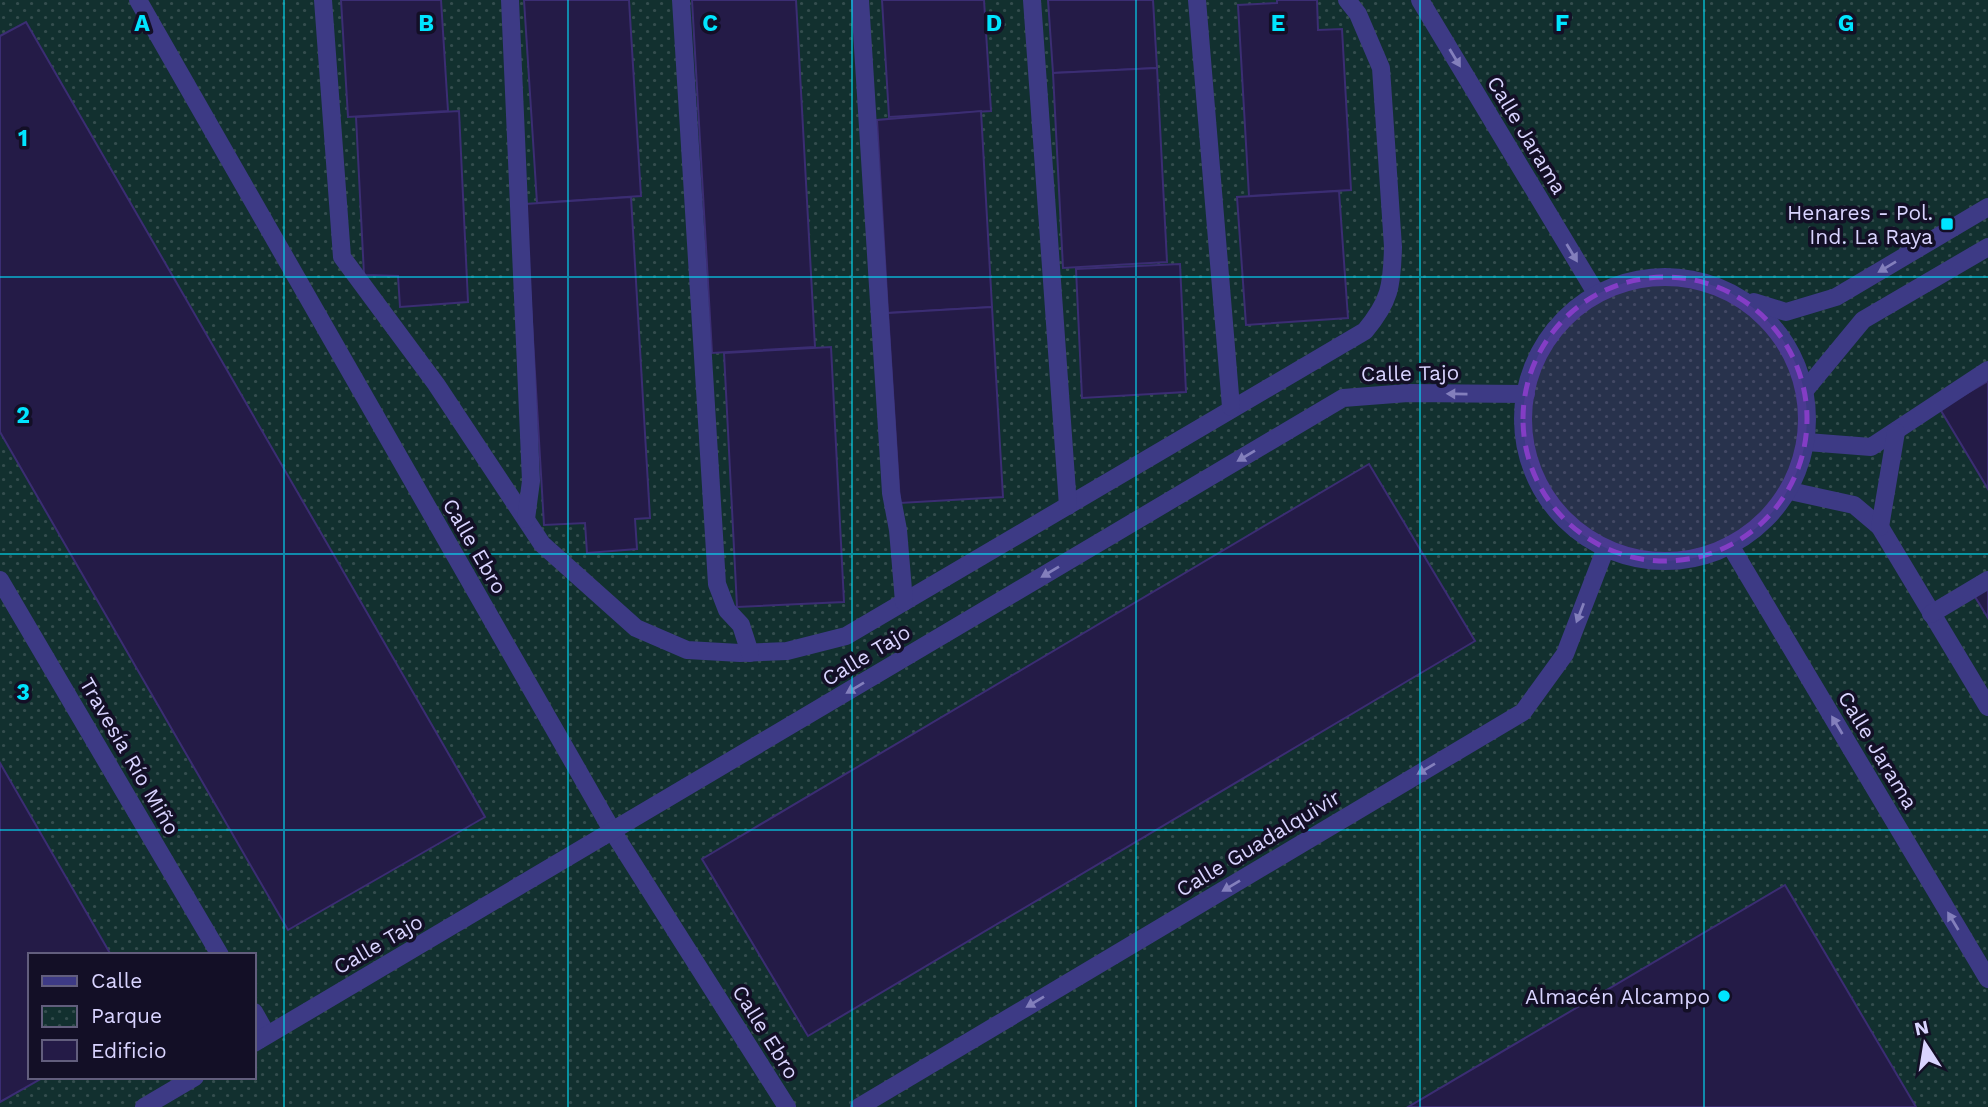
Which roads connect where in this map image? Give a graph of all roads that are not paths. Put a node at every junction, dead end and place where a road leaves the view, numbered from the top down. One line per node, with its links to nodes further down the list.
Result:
1 (138, 0): 32 (street, Calle Ebro)
2 (323, 0): 22 (street)
3 (510, 0): 22 (street)
4 (681, 0): 30 (street)
5 (860, 0): 28 (street)
6 (1032, 0): 21 (street)
7 (1197, 0): 17 (street)
8 (1347, 0): 17 (street)
9 (1420, 0): 12 (street, Calle Jarama, one-way to 12)
10 (1988, 207): 13 (street, one-way to 13)
11 (1988, 247): 15 (street)
12 (1596, 293): 13 (street); 16 (street)
13 (1747, 300): 15 (street)
14 (1988, 370): 18 (street)
15 (1806, 389): 19 (street)
16 (1526, 394): 25 (street); 32 (street, Calle Tajo, one-way to 32)
17 (1231, 407): 21 (street)
18 (1896, 432): 19 (street); 23 (street)
19 (1807, 442): 20 (street)
20 (1790, 491): 23 (street); 24 (street)
21 (1068, 506): 28 (street)
22 (526, 519): 30 (street)
23 (1880, 527): 29 (street)
24 (1730, 545): 25 (street); 34 (street, Calle Jarama, one-way to 24)
25 (1605, 550): 40 (street, Calle Guadalquivir, one-way to 40)
26 (0, 580): 33 (street, Travesía Río Miño)
27 (1988, 580): 29 (street)
28 (904, 602): 30 (street)
29 (1931, 614): 31 (street)
30 (750, 653)
31 (1988, 707)
32 (613, 832): 36 (street, Calle Tajo); 39 (street, Calle Ebro)
33 (219, 953)
34 (1988, 979)
35 (256, 1020): 36 (street)
36 (261, 1039)
37 (192, 1079): 38 (street)
38 (144, 1107)
39 (787, 1107)
40 (859, 1107)

